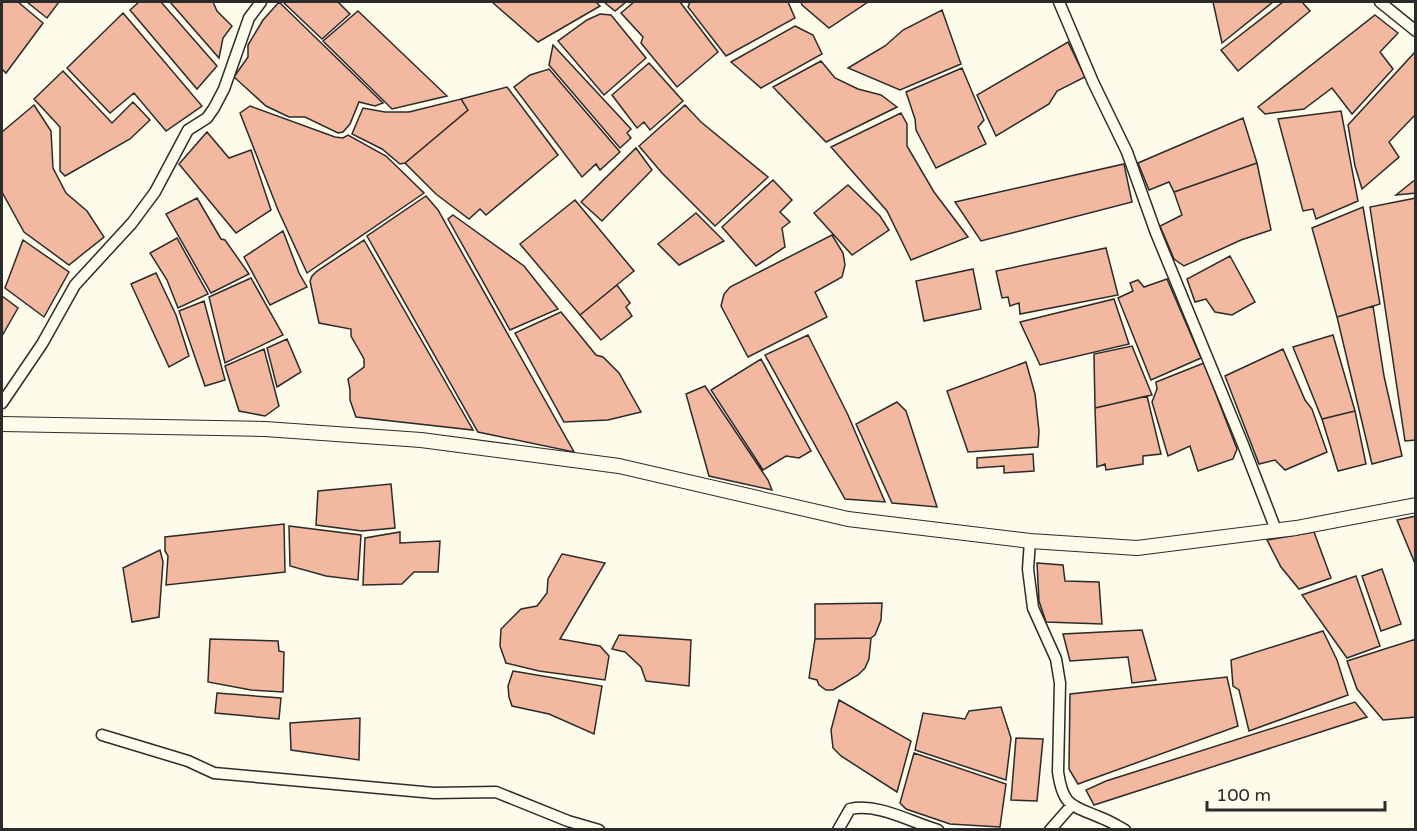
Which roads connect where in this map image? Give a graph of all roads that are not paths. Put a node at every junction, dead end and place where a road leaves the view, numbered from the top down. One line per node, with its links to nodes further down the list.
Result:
1 (261, 2): 5 (street)
2 (1059, 2): 8 (street)
3 (1380, 2): 4 (street)
4 (1416, 31)
5 (2, 403)
6 (2, 424): 9 (street)
7 (1416, 505): 8 (street)
8 (1276, 530): 9 (street)
9 (1030, 541): 11 (street)
10 (102, 735): 12 (street)
11 (1072, 805): 15 (street); 16 (street)
12 (599, 830)
13 (838, 830): 14 (street)
14 (938, 830)
15 (1050, 830)
16 (1125, 830)

